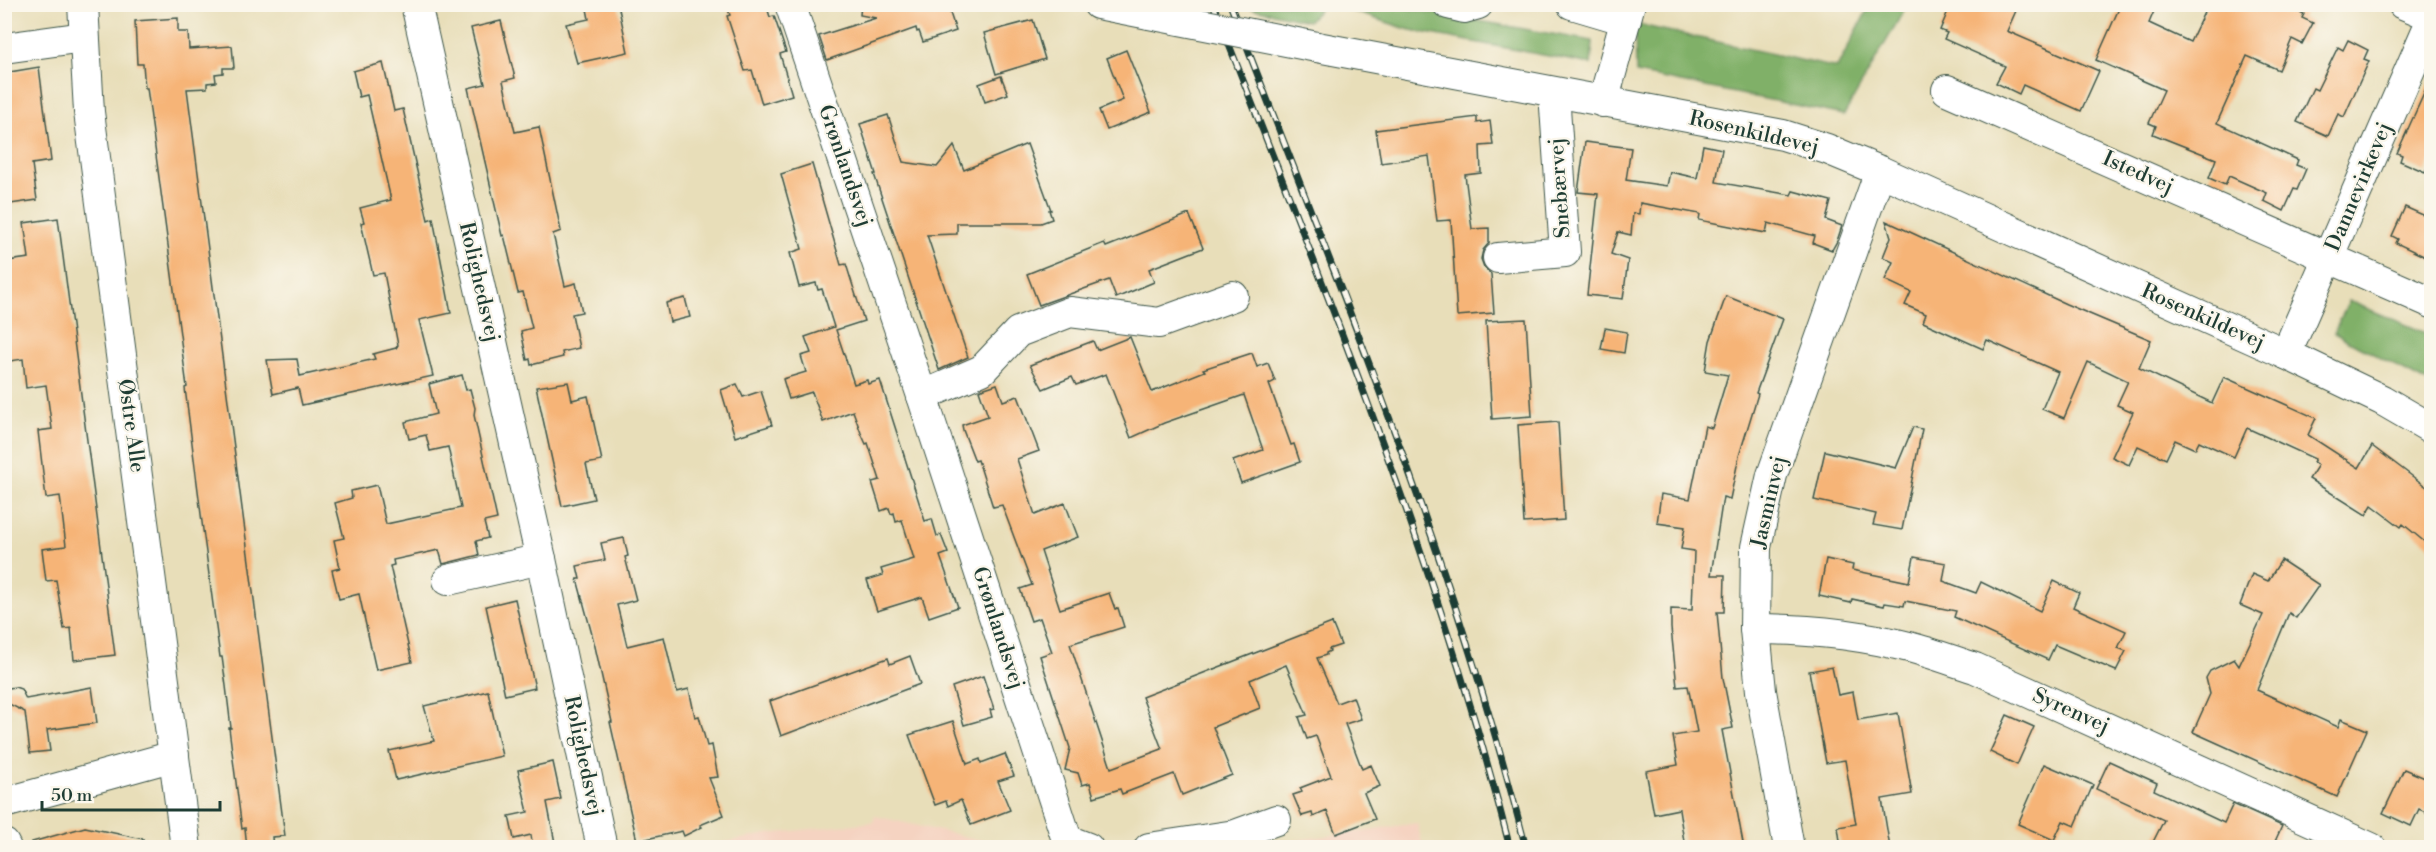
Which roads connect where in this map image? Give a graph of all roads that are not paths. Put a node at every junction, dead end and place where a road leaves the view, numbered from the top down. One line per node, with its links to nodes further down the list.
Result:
1 (83, 4): 11 (street, Østre Alle)
2 (416, 4): 24 (street, Rolighedsvej)
3 (790, 4): 22 (street, Grønlandsvej)
4 (1098, 4): 14 (street, Rosenkildevej, bridge)
5 (1448, 4): 6 (street)
6 (1478, 4)
7 (1572, 4): 9 (street)
8 (2403, 4): 10 (street, Dannevirkevej)
9 (1628, 12): 15 (street)
10 (2432, 18): 17 (street, Dannevirkevej)
11 (84, 37): 12 (street); 27 (street, Østre Alle)
12 (4, 48)
13 (1947, 90): 17 (street, Istedvej)
14 (1554, 93): 15 (street, Rosenkildevej); 18 (street, Snebærvej)
15 (1603, 102): 16 (street, Rosenkildevej)
16 (1880, 171): 21 (street, Rosenkildevej); 26 (street, Jasminvej)
17 (2328, 257): 20 (street, Istedvej); 21 (street, Dannevirkevej)
18 (1498, 258)
19 (1233, 296): 22 (street)
20 (2432, 303)
21 (2286, 354): 23 (street, Rosenkildevej)
22 (922, 396): 32 (street, Grønlandsvej)
23 (2432, 429)
24 (541, 559): 25 (street); 31 (street, Rolighedsvej)
25 (448, 580)
26 (1755, 629): 34 (street, Jasminvej); 35 (street, Syrenvej)
27 (174, 756): 28 (street); 30 (street, Østre Alle)
28 (4, 802)
29 (1276, 820): 33 (street)
30 (186, 848)
31 (602, 848)
32 (1088, 848)
33 (1149, 848)
34 (1789, 848)
35 (2371, 848)

